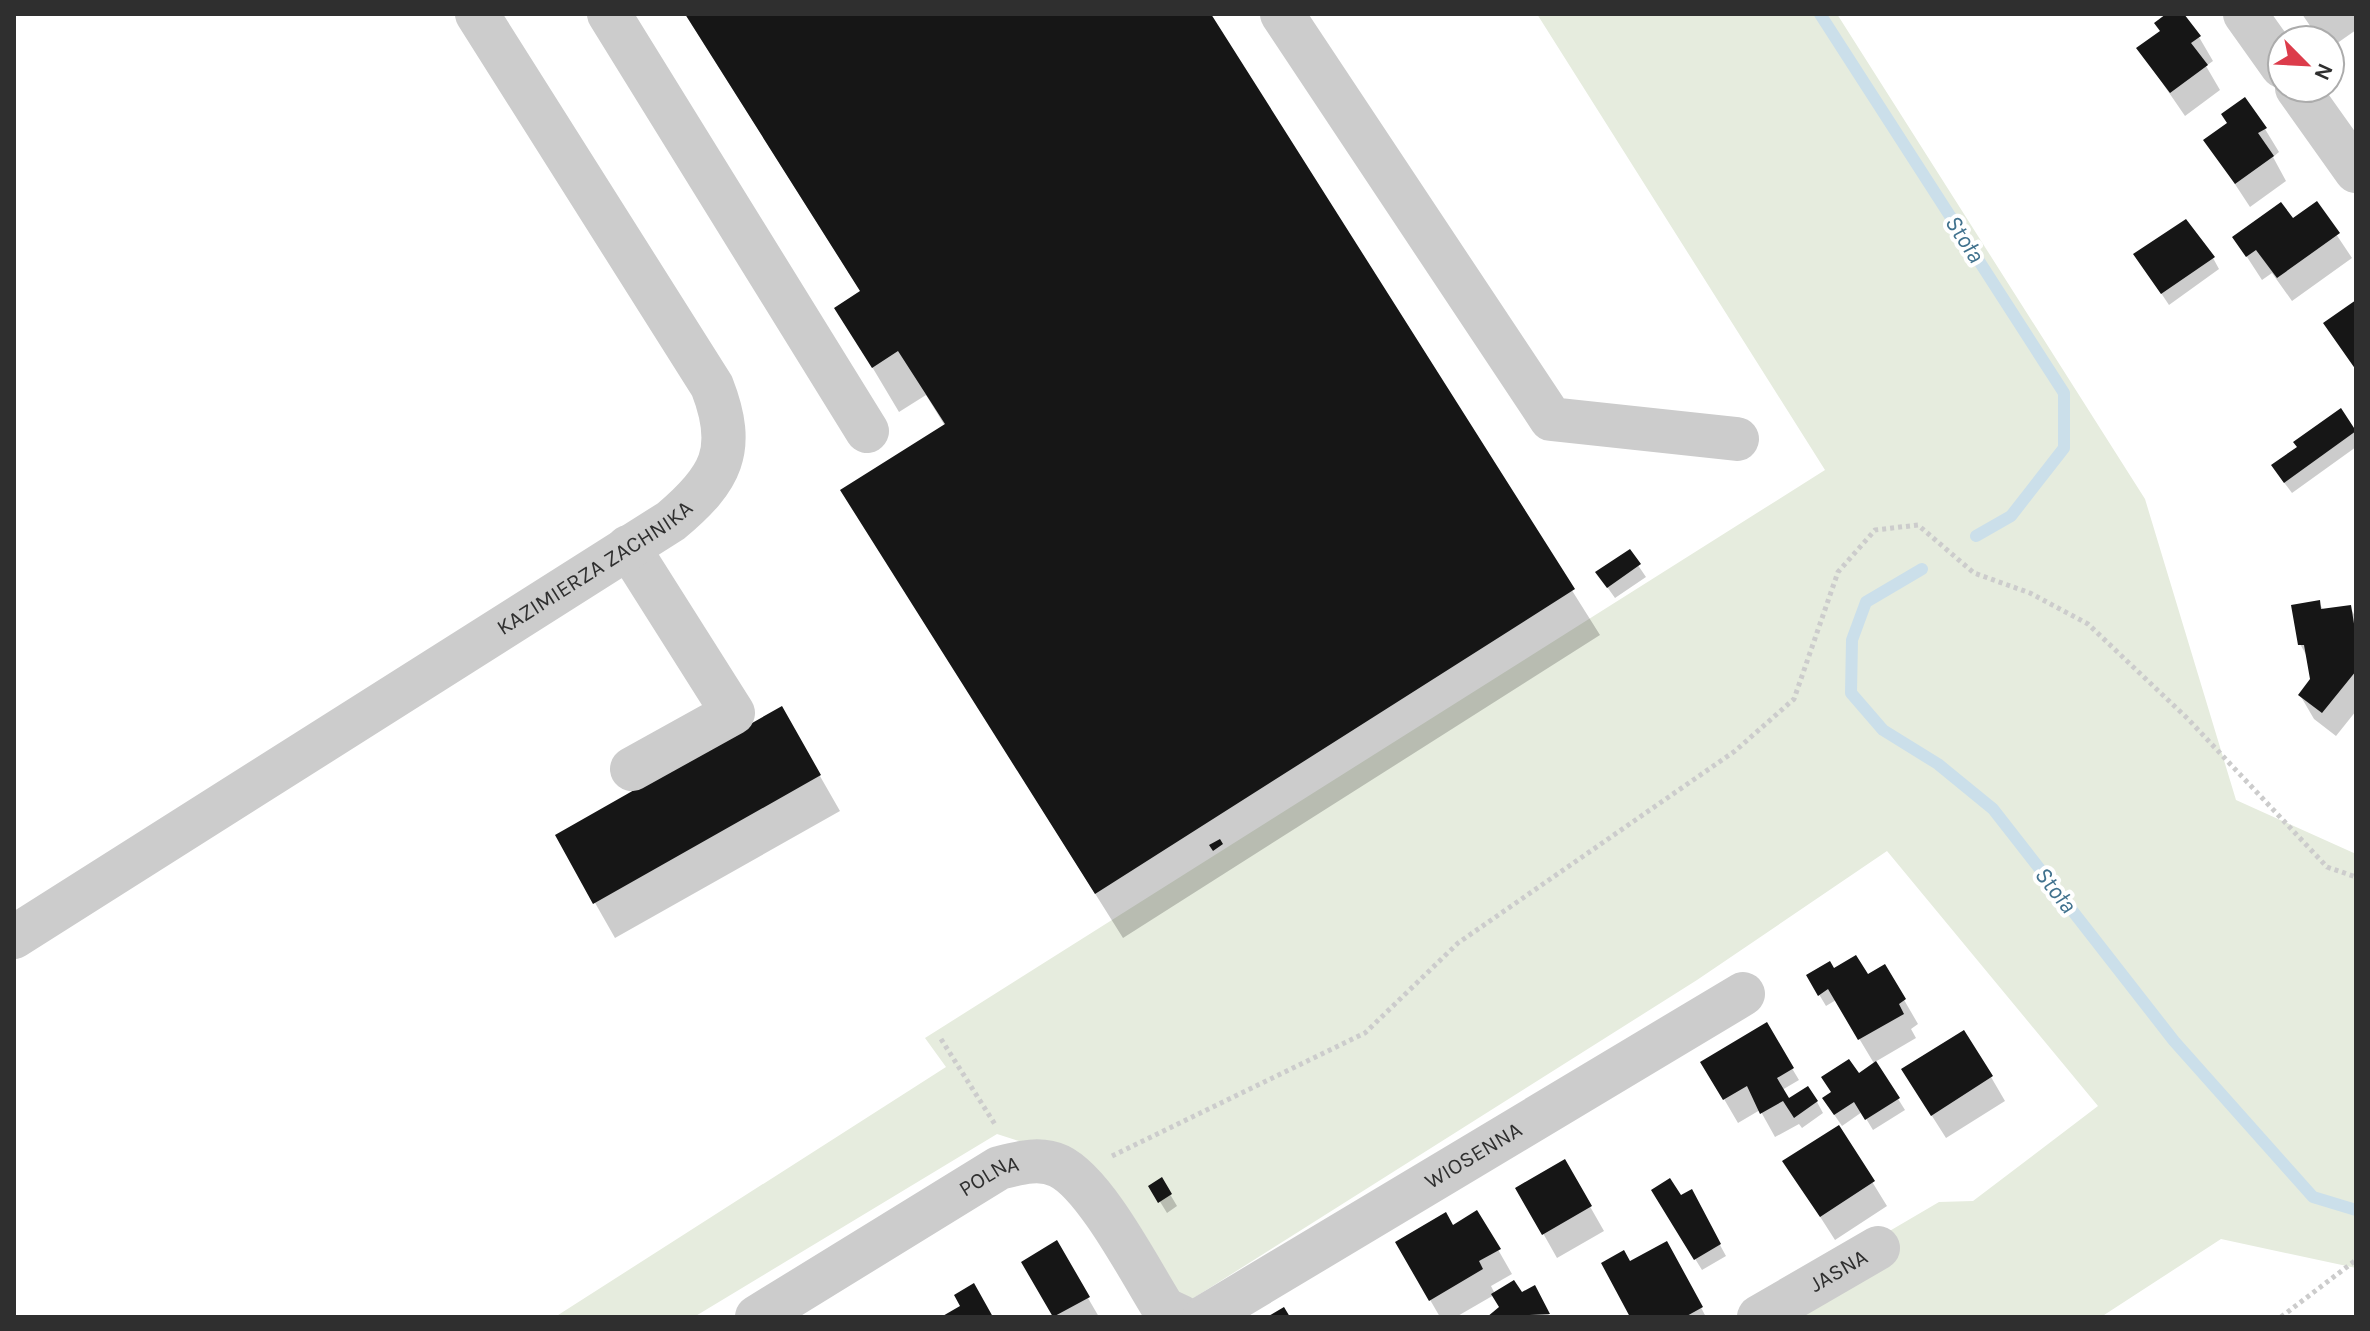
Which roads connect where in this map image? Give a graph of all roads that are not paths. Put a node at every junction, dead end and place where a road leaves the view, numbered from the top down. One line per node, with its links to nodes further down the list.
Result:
1 (477, 14): 10 (street, KAZIMIERZA ZACHNIKA)
2 (609, 14): 8 (street)
3 (1282, 14): 9 (street)
4 (2245, 14): 5 (street)
5 (2266, 44)
6 (2308, 104): 7 (street)
7 (2356, 171)
8 (867, 431)
9 (1737, 439)
10 (628, 547): 11 (street); 12 (street, KAZIMIERZA ZACHNIKA)
11 (632, 769)
12 (14, 937)
13 (1743, 994): 17 (street, WIOSENNA)
14 (1878, 1248): 18 (street, JASNA)
15 (757, 1317): 16 (street, POLNA)
16 (1181, 1317)
17 (1204, 1317)
18 (1759, 1317)

